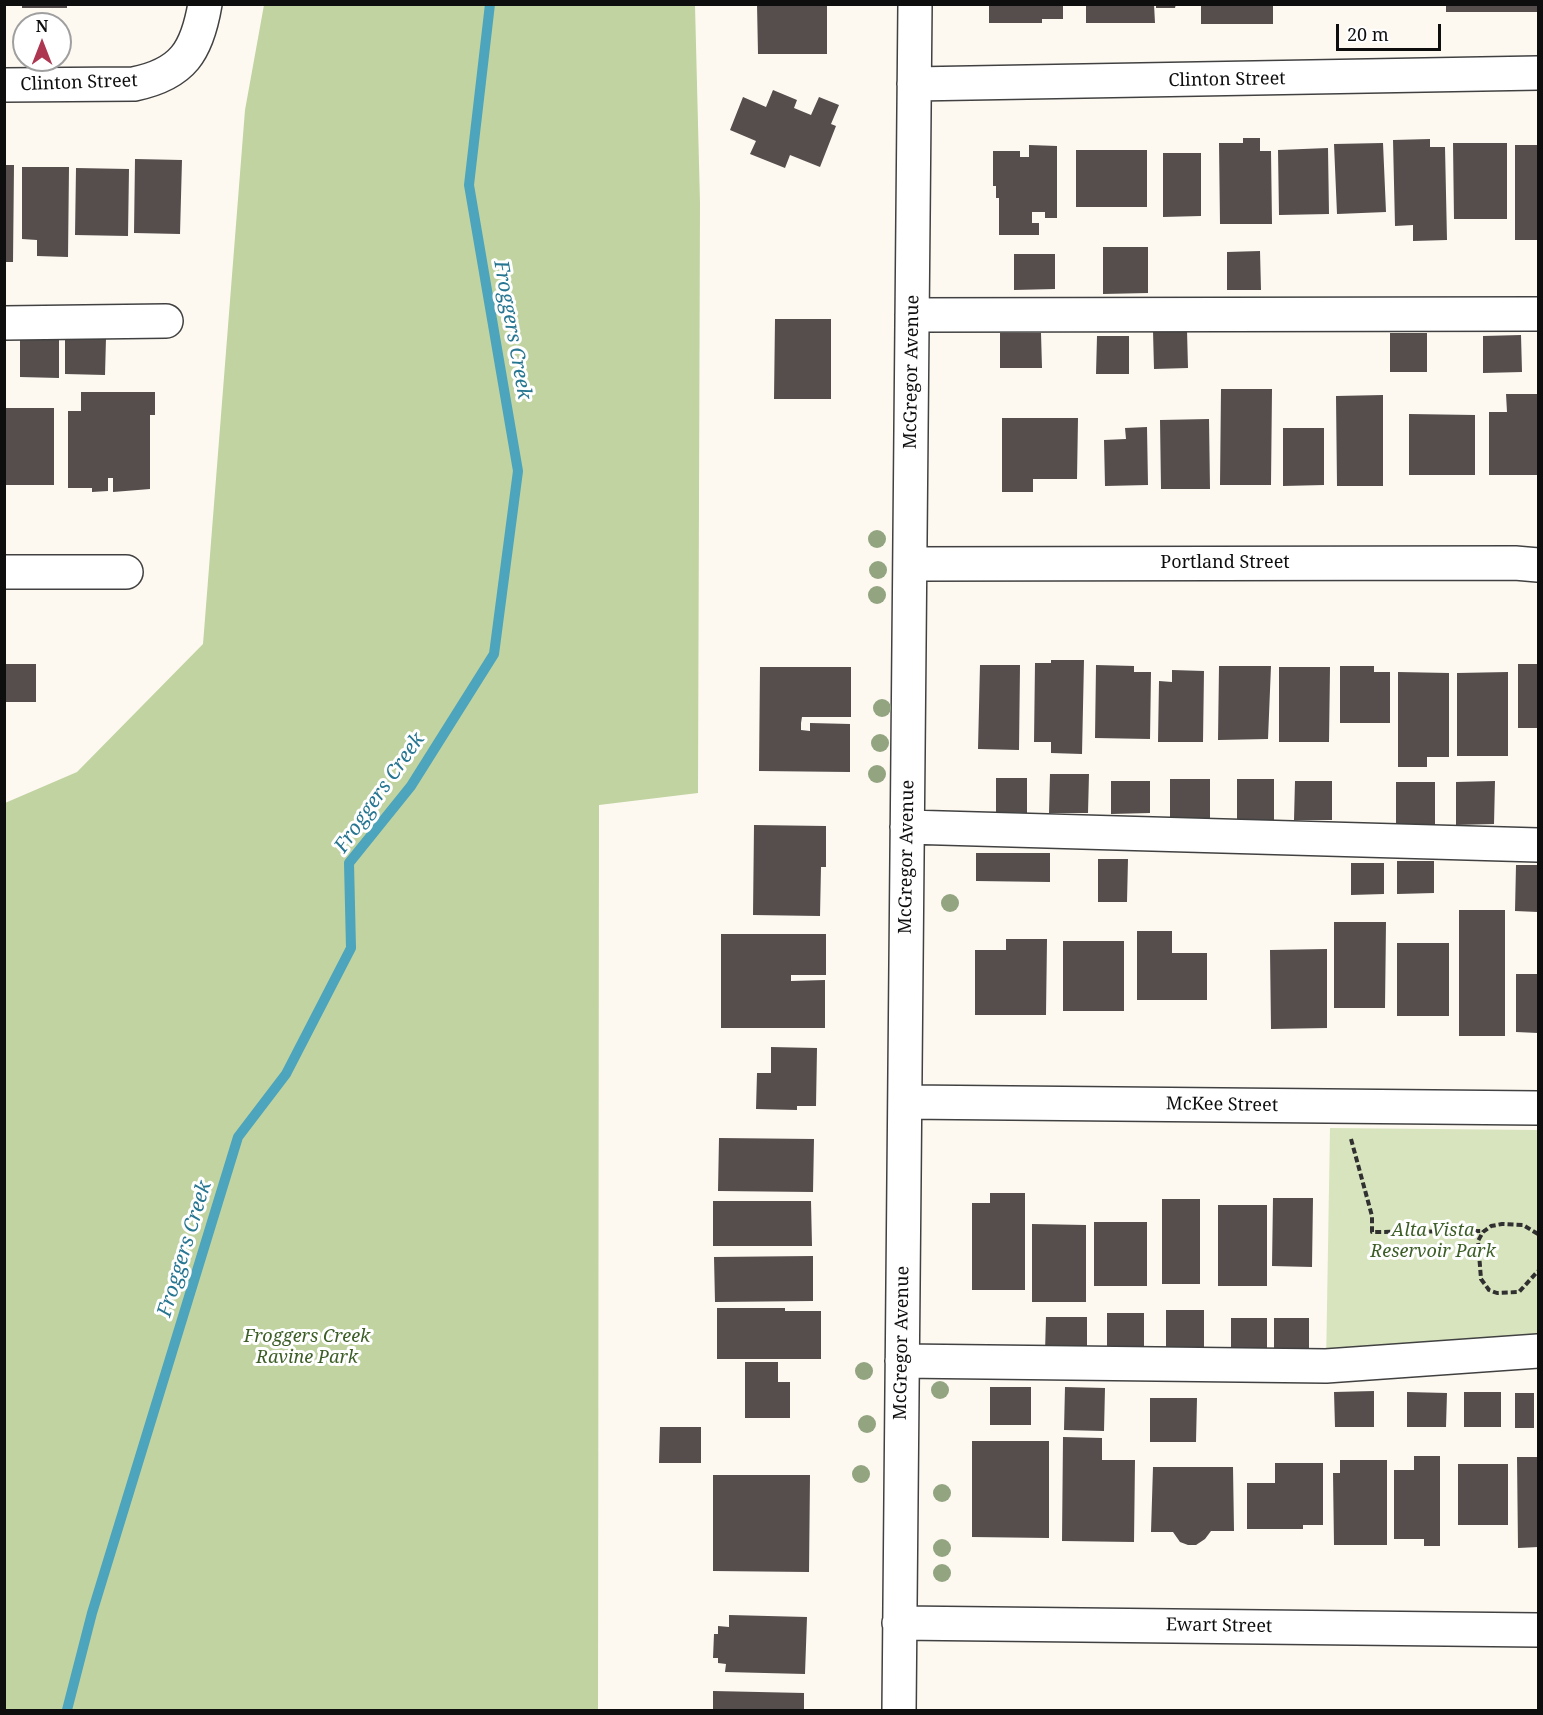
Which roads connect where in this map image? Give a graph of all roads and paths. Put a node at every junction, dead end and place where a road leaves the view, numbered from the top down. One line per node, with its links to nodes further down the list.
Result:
1 (205, 4): 5 (street, Clinton Street)
2 (915, 4): 4 (street, McGregor Avenue)
3 (1539, 74): 4 (street, Clinton Street)
4 (915, 84): 7 (street, McGregor Avenue)
5 (4, 85)
6 (1539, 314): 7 (street)
7 (912, 315): 10 (street, McGregor Avenue)
8 (165, 321): 9 (street)
9 (4, 323)
10 (911, 564): 11 (street, Portland Street); 14 (street, McGregor Avenue)
11 (1539, 565)
12 (4, 572): 13 (street)
13 (126, 572)
14 (907, 826): 15 (street); 16 (street, McGregor Avenue)
15 (1539, 845)
16 (905, 1102): 17 (street, McKee Street); 23 (street, McGregor Avenue)
17 (1539, 1108)
18 (1349, 1133): 19 (path)
19 (1484, 1231): 20 (path); 21 (path)
20 (1539, 1234)
21 (1539, 1271)
22 (1539, 1351): 23 (street)
23 (902, 1361): 24 (street, McGregor Avenue)
24 (899, 1623): 25 (street, Ewart Street); 26 (street, McGregor Avenue)
25 (1539, 1630)
26 (899, 1710)

